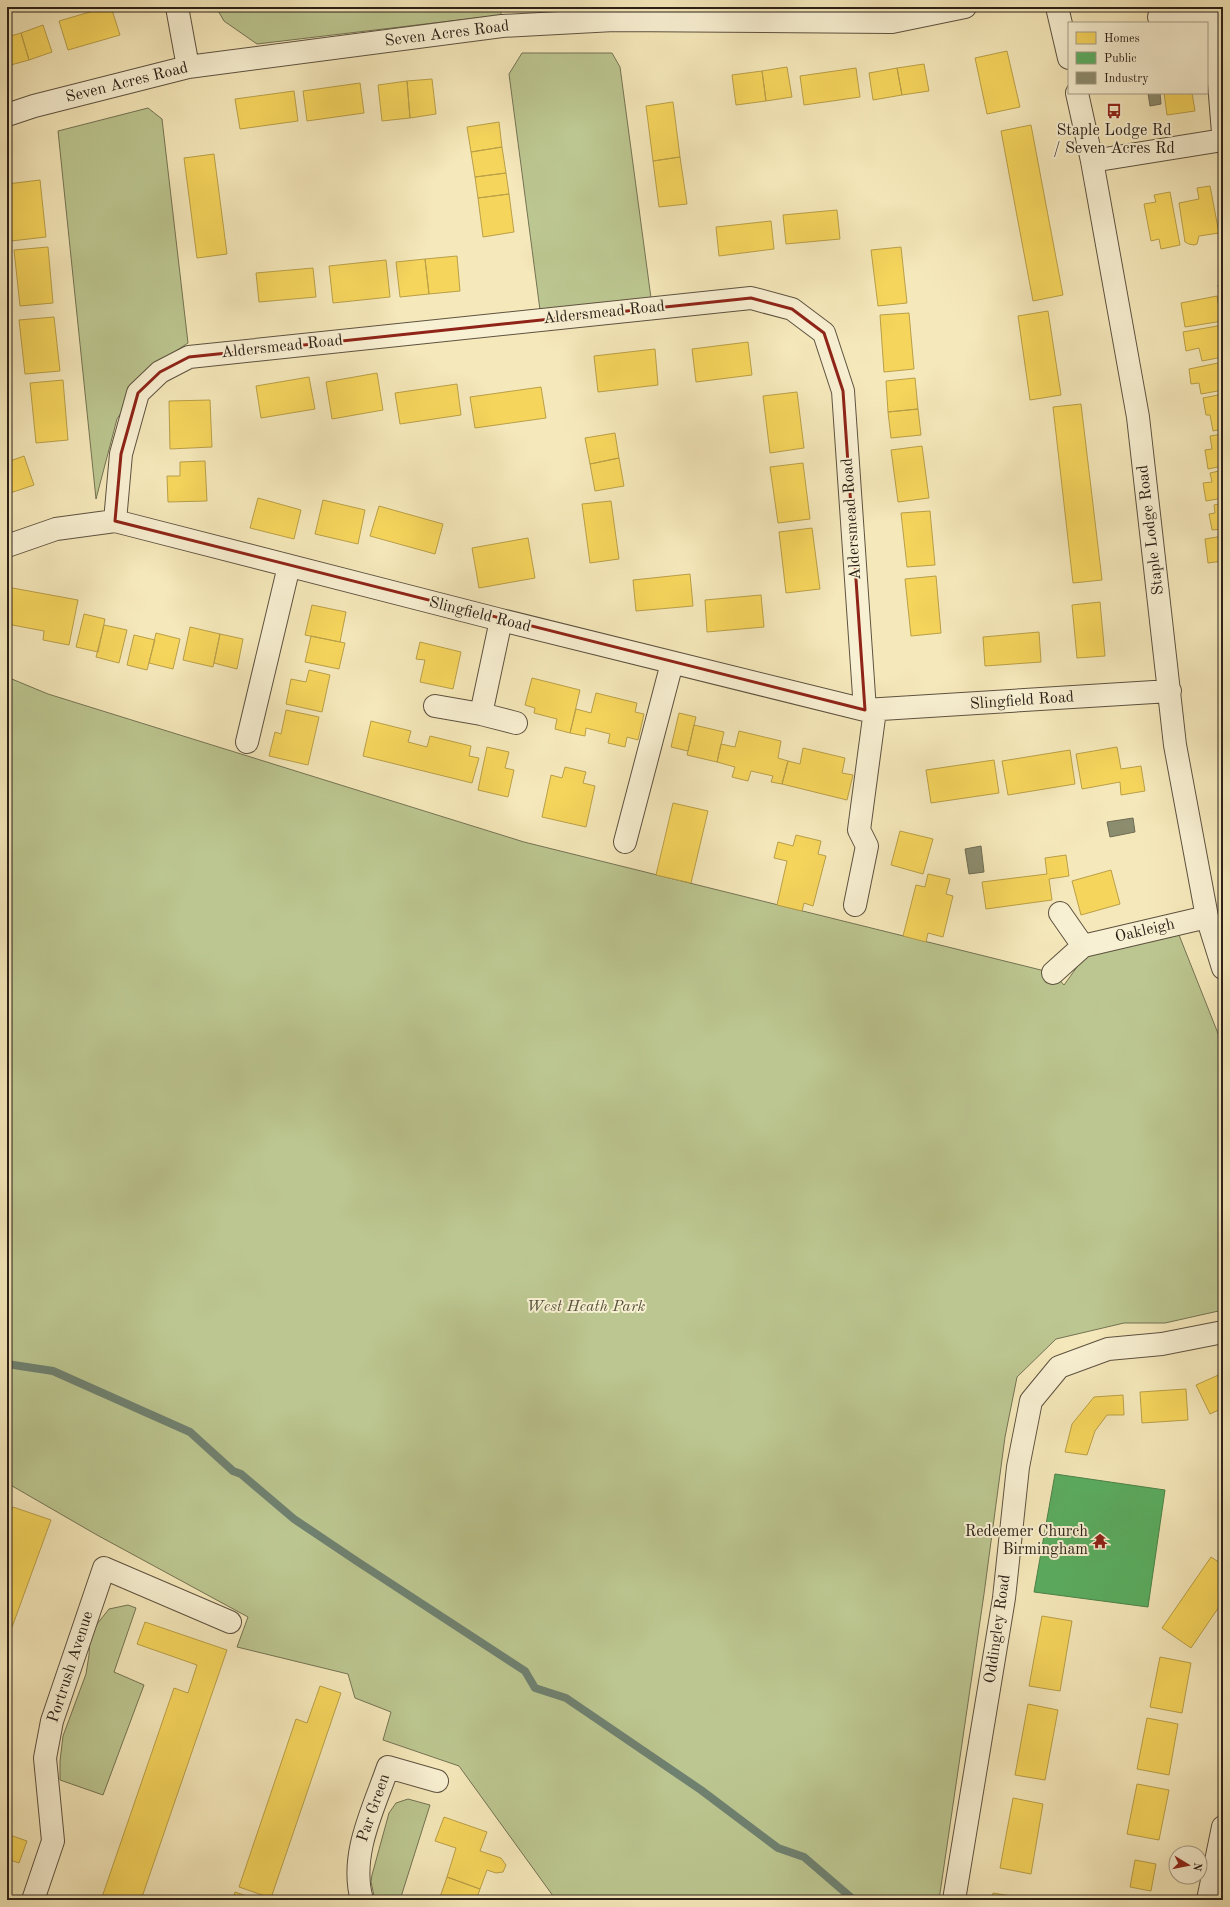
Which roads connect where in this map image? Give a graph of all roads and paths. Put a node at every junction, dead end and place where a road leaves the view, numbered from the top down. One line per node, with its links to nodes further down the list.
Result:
1 (177, 7): 7 (street)
2 (965, 7): 7 (street, Seven Acres Road)
3 (1057, 7): 6 (street)
4 (1213, 10): 5 (street); 10 (street)
5 (1159, 17)
6 (1068, 54)
7 (188, 67): 9 (street, Seven Acres Road)
8 (1077, 94): 12 (street, Staple Lodge Road)
9 (7, 115)
10 (1223, 133)
11 (1223, 140): 12 (street)
12 (1092, 161): 18 (street, Staple Lodge Road)
13 (115, 521): 14 (street, Slingfield Road); 15 (street, Slingfield Road); 20 (street, Aldersmead Road)
14 (7, 546)
15 (289, 566): 16 (street, Slingfield Road); 23 (street)
16 (501, 620): 17 (street, Slingfield Road); 21 (street)
17 (672, 663): 20 (street, Slingfield Road); 24 (street)
18 (1170, 692): 20 (street, Slingfield Road); 27 (street, Staple Lodge Road)
19 (435, 706): 21 (street)
20 (870, 710): 25 (street)
21 (481, 714): 22 (street)
22 (516, 723)
23 (247, 742)
24 (626, 842)
25 (855, 905)
26 (1060, 913): 28 (street)
27 (1207, 917): 28 (street, Oakleigh); 29 (street, Staple Lodge Road)
28 (1083, 946): 30 (street, Oakleigh)
29 (1223, 968)
30 (1053, 973)
31 (1223, 1332): 37 (street, Oddingley Road)
32 (230, 1622): 35 (street, Portrush Avenue)
33 (437, 1781): 36 (street, Par Green)
34 (1223, 1827): 38 (street)
35 (33, 1900)
36 (362, 1900)
37 (954, 1900)
38 (1208, 1900)

